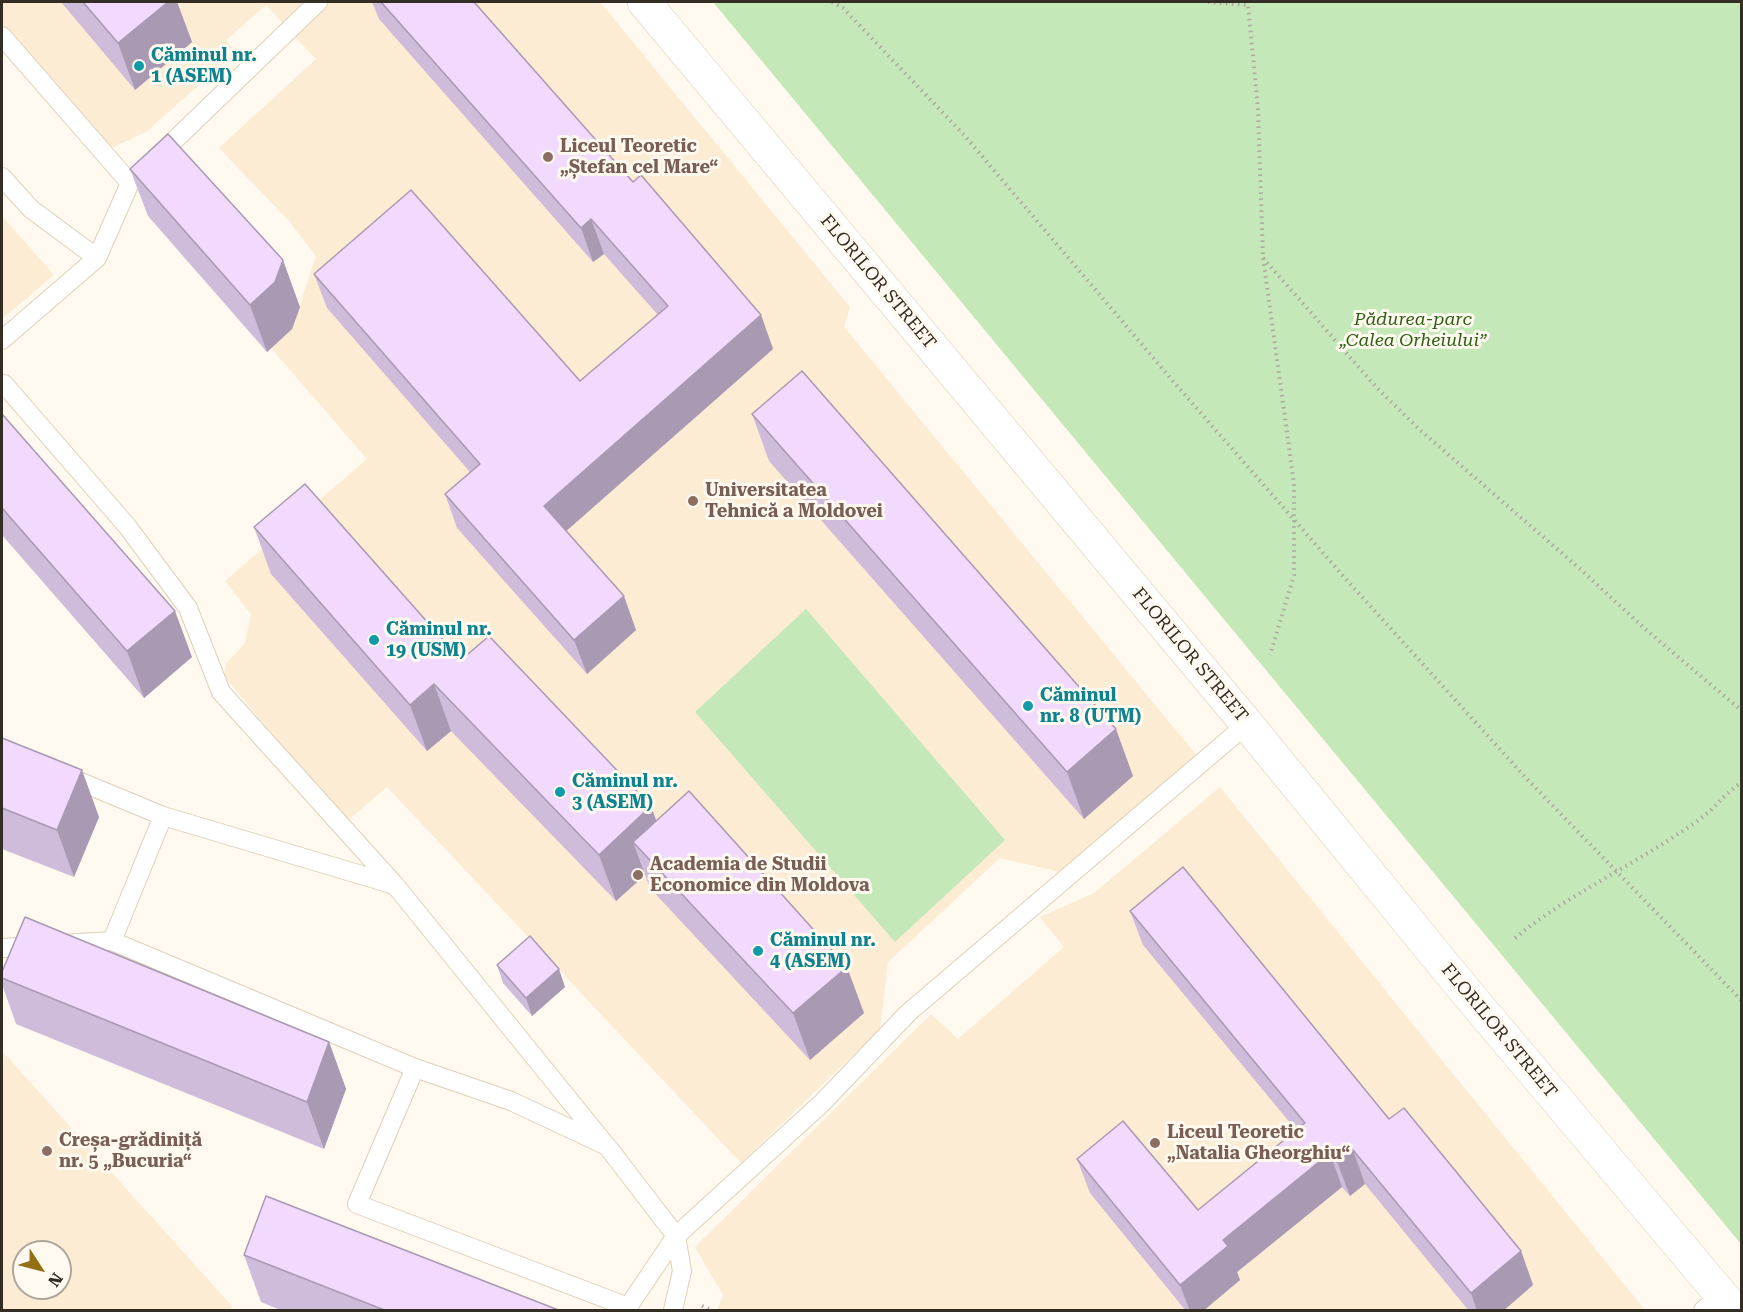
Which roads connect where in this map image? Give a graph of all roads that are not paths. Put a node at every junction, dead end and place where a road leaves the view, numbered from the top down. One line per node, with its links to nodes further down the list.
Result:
1 (318, 2): 5 (lane)
2 (644, 2): 9 (main road, FLORILOR STREET)
3 (2, 36): 5 (lane)
4 (2, 177): 6 (lane)
5 (130, 183): 6 (lane)
6 (97, 258): 7 (lane)
7 (2, 340)
8 (2, 384): 12 (lane)
9 (1247, 724): 17 (lane); 18 (main road, FLORILOR STREET)
10 (44, 767): 11 (lane)
11 (163, 816): 12 (lane); 13 (lane)
12 (395, 885): 16 (lane)
13 (112, 941): 14 (lane); 15 (lane)
14 (2, 948)
15 (415, 1068): 16 (lane); 17 (lane)
16 (607, 1146): 17 (lane)
17 (676, 1236): 19 (lane)
18 (1719, 1306)
19 (673, 1311)

